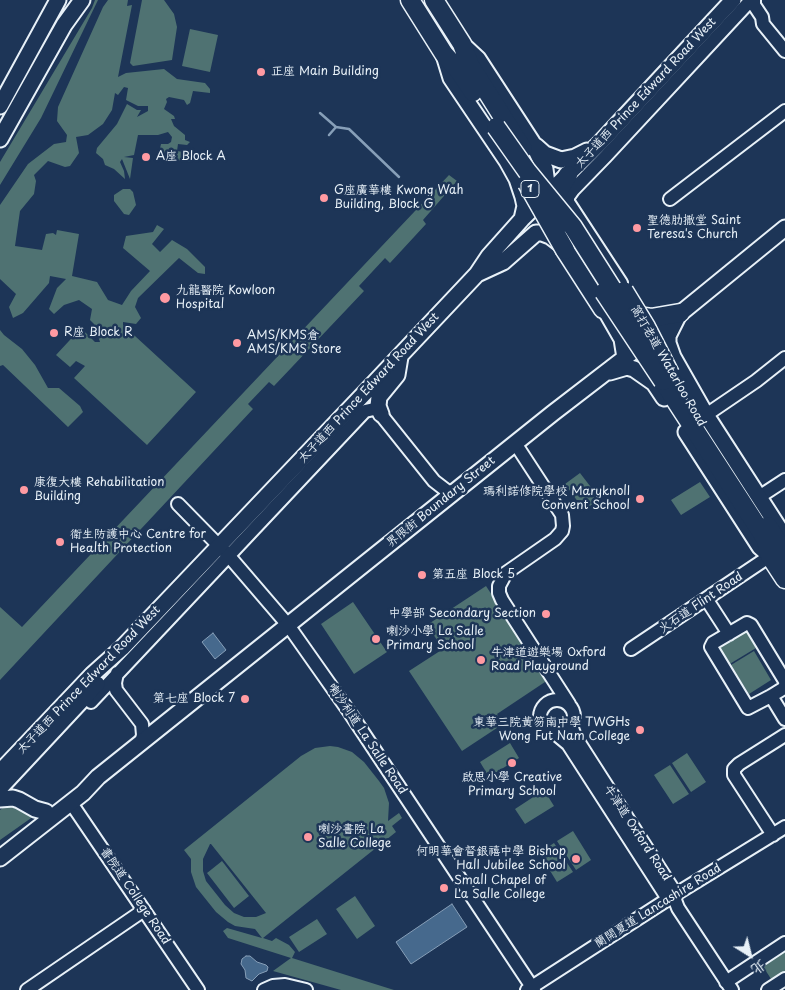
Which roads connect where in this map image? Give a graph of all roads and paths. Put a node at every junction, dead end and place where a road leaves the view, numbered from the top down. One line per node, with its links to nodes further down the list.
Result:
1 (58, 0): 11 (main road)
2 (410, 0): 10 (highway, 窩打老道 Waterloo Road / 1)
3 (434, 0): 8 (highway, 窩打老道 Waterloo Road / 1)
4 (752, 0): 6 (street); 7 (street)
5 (78, 3): 14 (main road)
6 (737, 6): 7 (street); 16 (main road, 太子道西 Prince Edward Road West); 25 (street, 太子道西 Prince Edward Road West)
7 (763, 24): 9 (street)
8 (462, 44): 13 (highway, 窩打老道 Waterloo Road / 1); 15 (main road, 窩打老道 Waterloo Road)
9 (785, 51)
10 (444, 54): 13 (highway, 窩打老道 Waterloo Road / 1); 17 (main road, 窩打老道 Waterloo Road)
11 (0, 106)
12 (785, 111): 20 (street)
13 (500, 124): 25 (highway, bridge); 32 (highway, 窩打老道 Waterloo Road / 1, bridge); 40 (highway, 窩打老道 Waterloo Road / 1, bridge)
14 (0, 139)
15 (532, 142): 16 (main road); 17 (main road); 19 (main road, 窩打老道 Waterloo Road)
16 (600, 143): 18 (main road, 太子道西 Prince Edward Road West)
17 (507, 161): 21 (main road, 窩打老道 Waterloo Road)
18 (568, 175): 19 (main road, 太子道西 Prince Edward Road West); 32 (highway, bridge)
19 (548, 194): 21 (main road, 太子道西 Prince Edward Road West); 23 (main road, 窩打老道 Waterloo Road)
20 (670, 199)
21 (522, 219): 24 (main road, 太子道西 Prince Edward Road West)
22 (785, 228): 26 (main road, 界限街 Boundary Street)
23 (568, 251): 24 (main road); 28 (main road, 窩打老道 Waterloo Road)
24 (477, 274): 27 (main road, 太子道西 Prince Edward Road West)
25 (621, 292): 26 (highway)
26 (680, 313): 28 (main road, 界限街 Boundary Street); 30 (main road, 窩打老道 Waterloo Road)
27 (400, 356): 33 (main road); 42 (main road, 太子道西 Prince Edward Road West)
28 (625, 358): 31 (main road, 界限街 Boundary Street)
29 (785, 358): 34 (street)
30 (677, 365): 32 (main road); 34 (main road, 窩打老道 Waterloo Road)
31 (606, 374): 32 (main road, 窩打老道 Waterloo Road); 35 (main road, 界限街 Boundary Street)
32 (659, 382): 40 (highway, 窩打老道 Waterloo Road / 1); 43 (main road, 窩打老道 Waterloo Road)
33 (381, 414): 37 (street); 42 (street, 太子道西 Prince Edward Road West)
34 (706, 415): 38 (main road, 窩打老道 Waterloo Road)
35 (515, 443): 37 (main road, 界限街 Boundary Street); 54 (street)
36 (785, 480): 38 (street)
37 (454, 492): 46 (main road, 界限街 Boundary Street)
38 (759, 497): 41 (main road, 窩打老道 Waterloo Road)
39 (178, 504): 42 (street, 喇沙利道 La Salle Road)
40 (763, 526): 43 (highway, 窩打老道 Waterloo Road / 1)
41 (785, 538)
42 (224, 550): 46 (street, 喇沙利道 La Salle Road); 48 (main road, 太子道西 Prince Edward Road West); 50 (street, 太子道西 Prince Edward Road West)
43 (778, 555): 44 (highway, 窩打老道 Waterloo Road / 1); 45 (street, 火石道 Flint Road)
44 (785, 579)
45 (707, 600): 47 (street); 49 (street, 火石道 Flint Road)
46 (288, 625): 59 (main road, 界限街 Boundary Street); 75 (street, 喇沙利道 La Salle Road)
47 (729, 634): 51 (street); 53 (street)
48 (122, 648): 60 (main road, 太子道西 Prince Edward Road West); 62 (main road)
49 (631, 649)
50 (117, 673): 59 (street); 63 (street, 太子道西 Prince Edward Road West)
51 (785, 681)
52 (785, 685): 53 (street)
53 (771, 696): 55 (street)
54 (569, 704): 56 (street); 57 (street)
55 (785, 719)
56 (571, 726): 57 (street); 70 (street, 牛津道 Oxford Road)
57 (556, 734): 70 (street, 牛津道 Oxford Road)
58 (785, 735): 67 (street)
59 (141, 743): 61 (main road, 界限街 Boundary Street)
60 (0, 770)
61 (98, 777): 64 (main road, 界限街 Boundary Street); 65 (main road, 界限街 Boundary Street)
62 (0, 788)
63 (0, 799): 65 (main road)
64 (71, 803): 69 (main road, 界限街 Boundary Street); 71 (street, 書院道 College Road)
65 (46, 812): 68 (main road, 界限街 Boundary Street)
66 (785, 827): 67 (street, 蘭開夏道 Lancashire Road)
67 (773, 835): 70 (street, 蘭開夏道 Lancashire Road)
68 (0, 845)
69 (0, 858)
70 (672, 896): 74 (street, 牛津道 Oxford Road); 75 (street, 蘭開夏道 Lancashire Road)
71 (144, 910): 76 (street); 77 (street, 書院道 College Road)
72 (785, 943): 74 (street)
73 (785, 979): 80 (street)
74 (729, 986)
75 (531, 989)
76 (27, 990)
77 (198, 990)
78 (264, 990): 79 (street)
79 (306, 990)
80 (768, 990)

